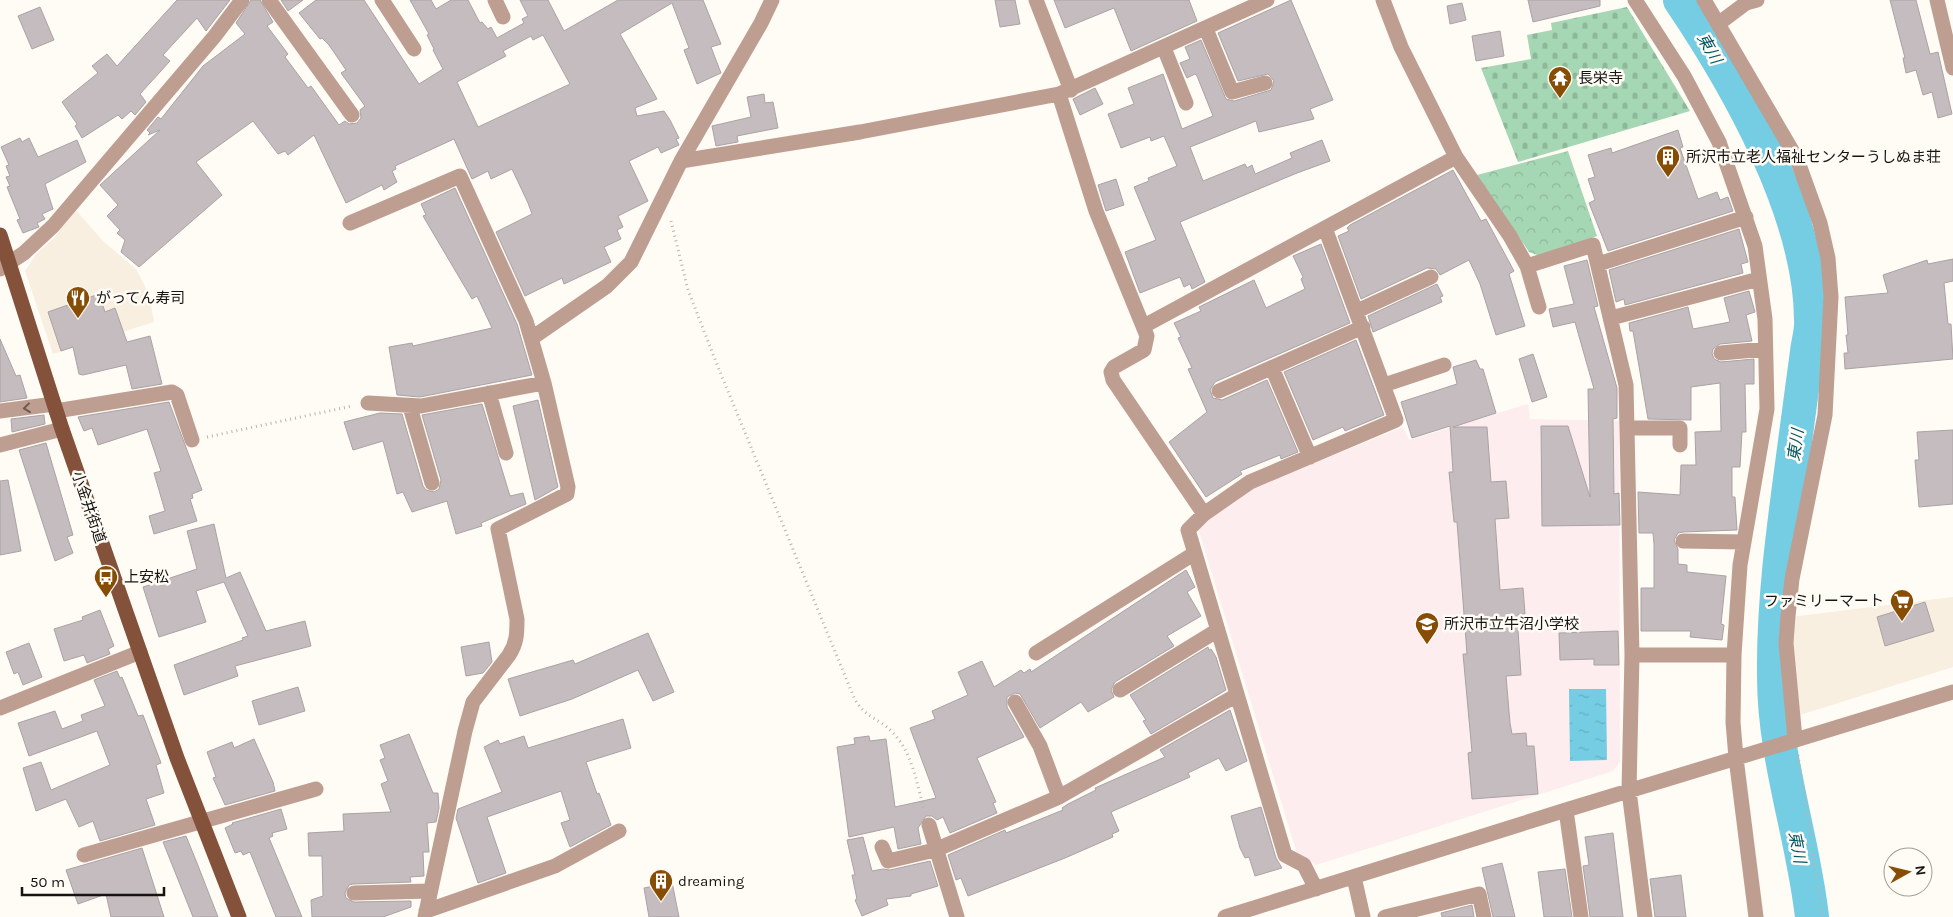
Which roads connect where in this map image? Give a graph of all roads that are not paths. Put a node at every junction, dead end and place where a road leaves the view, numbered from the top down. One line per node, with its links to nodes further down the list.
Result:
1 (242, 0): 31 (street)
2 (269, 0): 22 (street)
3 (382, 0): 17 (street)
4 (495, 0): 13 (street)
5 (772, 0): 24 (street)
6 (1036, 0): 20 (street)
7 (1267, 0): 15 (street)
8 (1383, 0): 23 (street)
9 (1635, 0): 25 (street)
10 (1704, 0): 14 (street)
11 (1757, 0): 14 (street)
12 (1938, 0): 18 (street)
13 (503, 16)
14 (1718, 24): 74 (street)
15 (1206, 29): 16 (street); 19 (street)
16 (1164, 48): 20 (street); 21 (street)
17 (414, 49)
18 (1953, 68)
19 (1265, 83)
20 (1065, 92): 24 (street); 37 (street)
21 (1186, 103)
22 (352, 115)
23 (1456, 157): 27 (street); 30 (street)
24 (681, 161): 39 (street)
25 (1746, 217): 29 (street); 33 (street)
26 (350, 224): 39 (street)
27 (1325, 228): 35 (street); 37 (street)
28 (0, 235): 31 (main road, 小金井街道)
29 (1598, 264): 30 (street); 36 (street)
30 (1527, 266): 34 (street)
31 (4, 267): 49 (main road, 小金井街道)
32 (1431, 277): 35 (street)
33 (1759, 279): 36 (street); 40 (street)
34 (1539, 307)
35 (1357, 310): 38 (street)
36 (1611, 318): 52 (street)
37 (1144, 326): 60 (street)
38 (1363, 327): 43 (street); 45 (street)
39 (532, 338): 44 (street)
40 (1766, 349): 41 (street); 62 (street)
41 (1721, 353)
42 (1444, 365): 45 (street)
43 (1272, 368): 46 (street); 58 (street)
44 (544, 383): 47 (street); 88 (street)
45 (1384, 385): 58 (street)
46 (1220, 391)
47 (489, 393): 50 (street); 57 (street)
48 (368, 403): 50 (street)
49 (55, 407): 51 (street, one-way to 51); 53 (main road, 小金井街道); 54 (street)
50 (410, 407): 59 (street)
51 (0, 411)
52 (1628, 428): 56 (street); 67 (street)
53 (62, 429): 55 (street); 65 (main road, 小金井街道)
54 (192, 440)
55 (0, 445)
56 (1680, 445)
57 (506, 453)
58 (1310, 457): 60 (street)
59 (432, 483)
60 (1204, 514): 63 (street)
61 (1684, 541): 62 (street)
62 (1744, 542): 68 (street)
63 (1195, 553): 64 (street); 66 (street)
64 (1218, 630): 69 (street); 71 (street)
65 (140, 652): 73 (street); 80 (main road, 小金井街道)
66 (1036, 654)
67 (1632, 655): 68 (street); 77 (street)
68 (1734, 655): 75 (street)
69 (1120, 690)
70 (1953, 692): 74 (street)
71 (1237, 695): 78 (street); 87 (street)
72 (1014, 702): 78 (street)
73 (0, 708)
74 (1792, 741): 75 (street)
75 (1741, 757): 77 (street); 99 (street)
76 (316, 789): 80 (street)
77 (1629, 791): 79 (street); 98 (street)
78 (1059, 797): 84 (street)
79 (1566, 810): 86 (street); 97 (street)
80 (203, 822): 85 (street); 91 (main road, 小金井街道)
81 (929, 824): 84 (street)
82 (619, 831): 90 (street)
83 (882, 847): 84 (street)
84 (935, 850): 92 (street)
85 (84, 855)
86 (1354, 877): 87 (street); 94 (street)
87 (1316, 889): 93 (street)
88 (430, 891): 89 (street); 90 (street)
89 (354, 893)
90 (425, 914)
91 (240, 917)
92 (957, 917)
93 (1225, 917)
94 (1363, 917)
95 (1385, 917): 96 (street)
96 (1484, 917)
97 (1580, 917)
98 (1645, 917)
99 (1756, 917)

